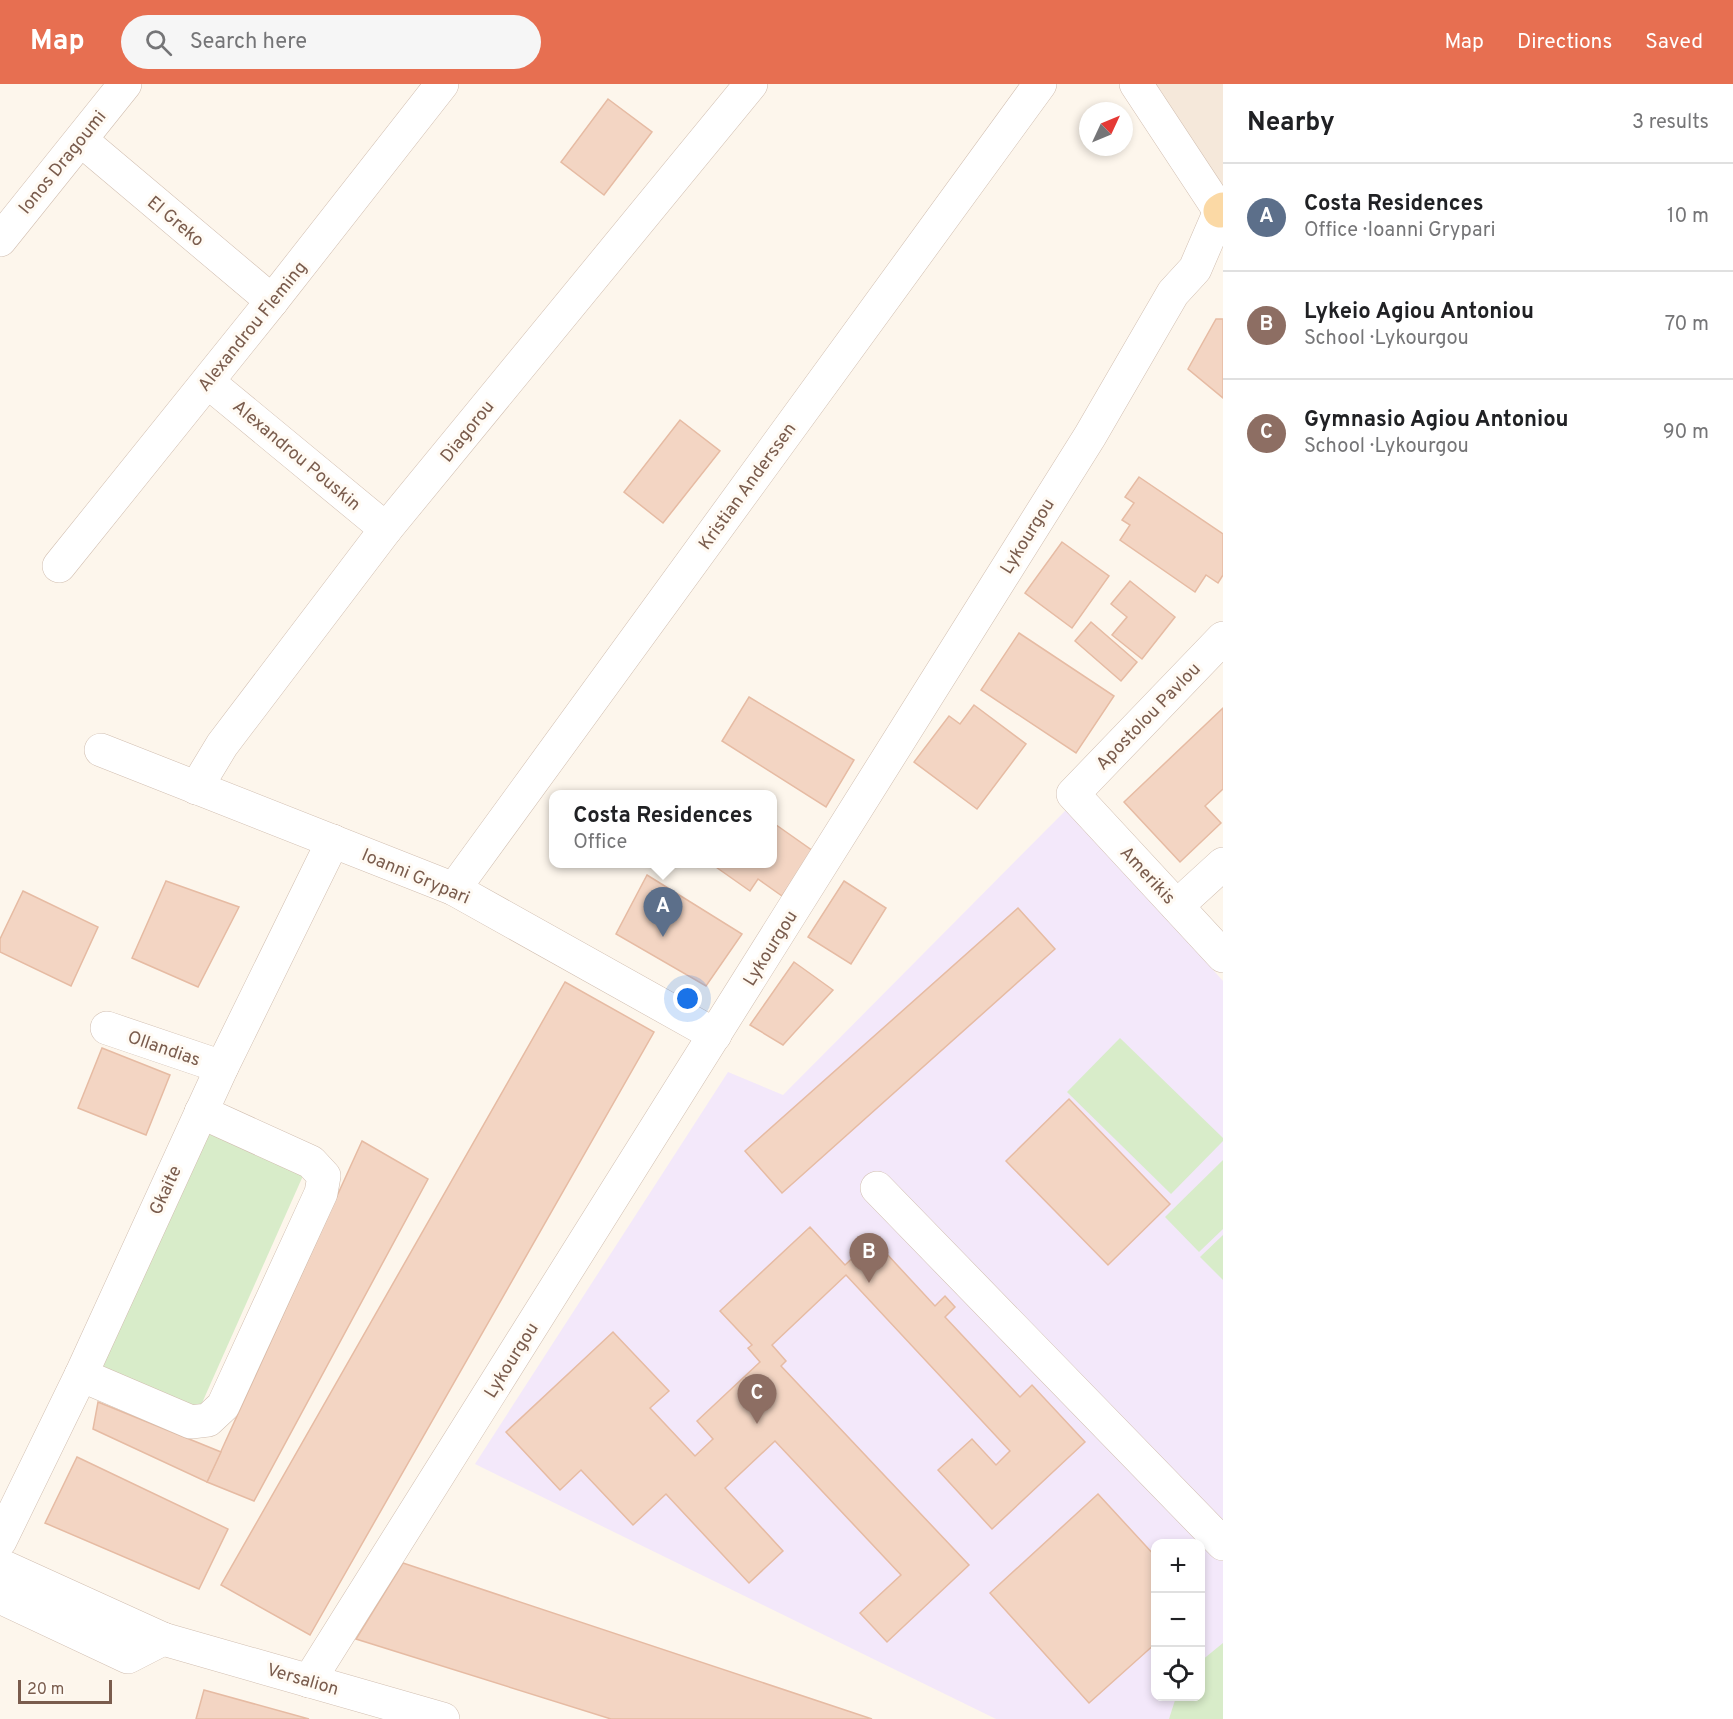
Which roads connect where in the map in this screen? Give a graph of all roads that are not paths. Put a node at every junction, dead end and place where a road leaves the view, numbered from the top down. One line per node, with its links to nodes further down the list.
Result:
1 (125, 84): 6 (street, Ionos Dragoumi)
2 (442, 84): 9 (street, Alexandrou Fleming)
3 (751, 84): 11 (street, Diagorou)
4 (1040, 84): 19 (street, Kristian Anderssen)
5 (1136, 84): 7 (street)
6 (81, 140): 8 (street, Ionos Dragoumi); 9 (street, El Greko)
7 (1222, 212): 23 (street, Lykourgou)
8 (0, 239)
9 (272, 302): 10 (street, Alexandrou Fleming)
10 (208, 382): 11 (street, Alexandrou Pouskin); 12 (street, Alexandrou Fleming)
11 (386, 529): 15 (street, Diagorou)
12 (58, 566)
13 (1223, 638): 16 (street, Apostolou Pavlou)
14 (101, 750): 15 (street, Ioanni Grypari)
15 (196, 788): 17 (street, Ioanni Grypari)
16 (1073, 794): 20 (street, Amerikis)
17 (333, 841): 19 (street, Ioanni Grypari); 24 (street, Gkaite)
18 (1223, 864): 20 (street)
19 (454, 888): 23 (street, Ioanni Grypari)
20 (1177, 906): 21 (street, Amerikis)
21 (1223, 956)
22 (107, 1028): 24 (street, Ollandias)
23 (716, 1035): 33 (street, Lykourgou)
24 (222, 1067): 25 (street, Gkaite)
25 (201, 1112): 27 (street, Gkaite); 27 (street)
26 (877, 1188): 29 (street)
27 (81, 1375): 28 (street, Gkaite)
28 (0, 1539)
29 (1223, 1544)
30 (0, 1565): 32 (street, Versalion)
31 (0, 1597): 32 (street)
32 (163, 1639): 33 (street, Versalion)
33 (309, 1681): 34 (street, Versalion)
34 (443, 1719)

